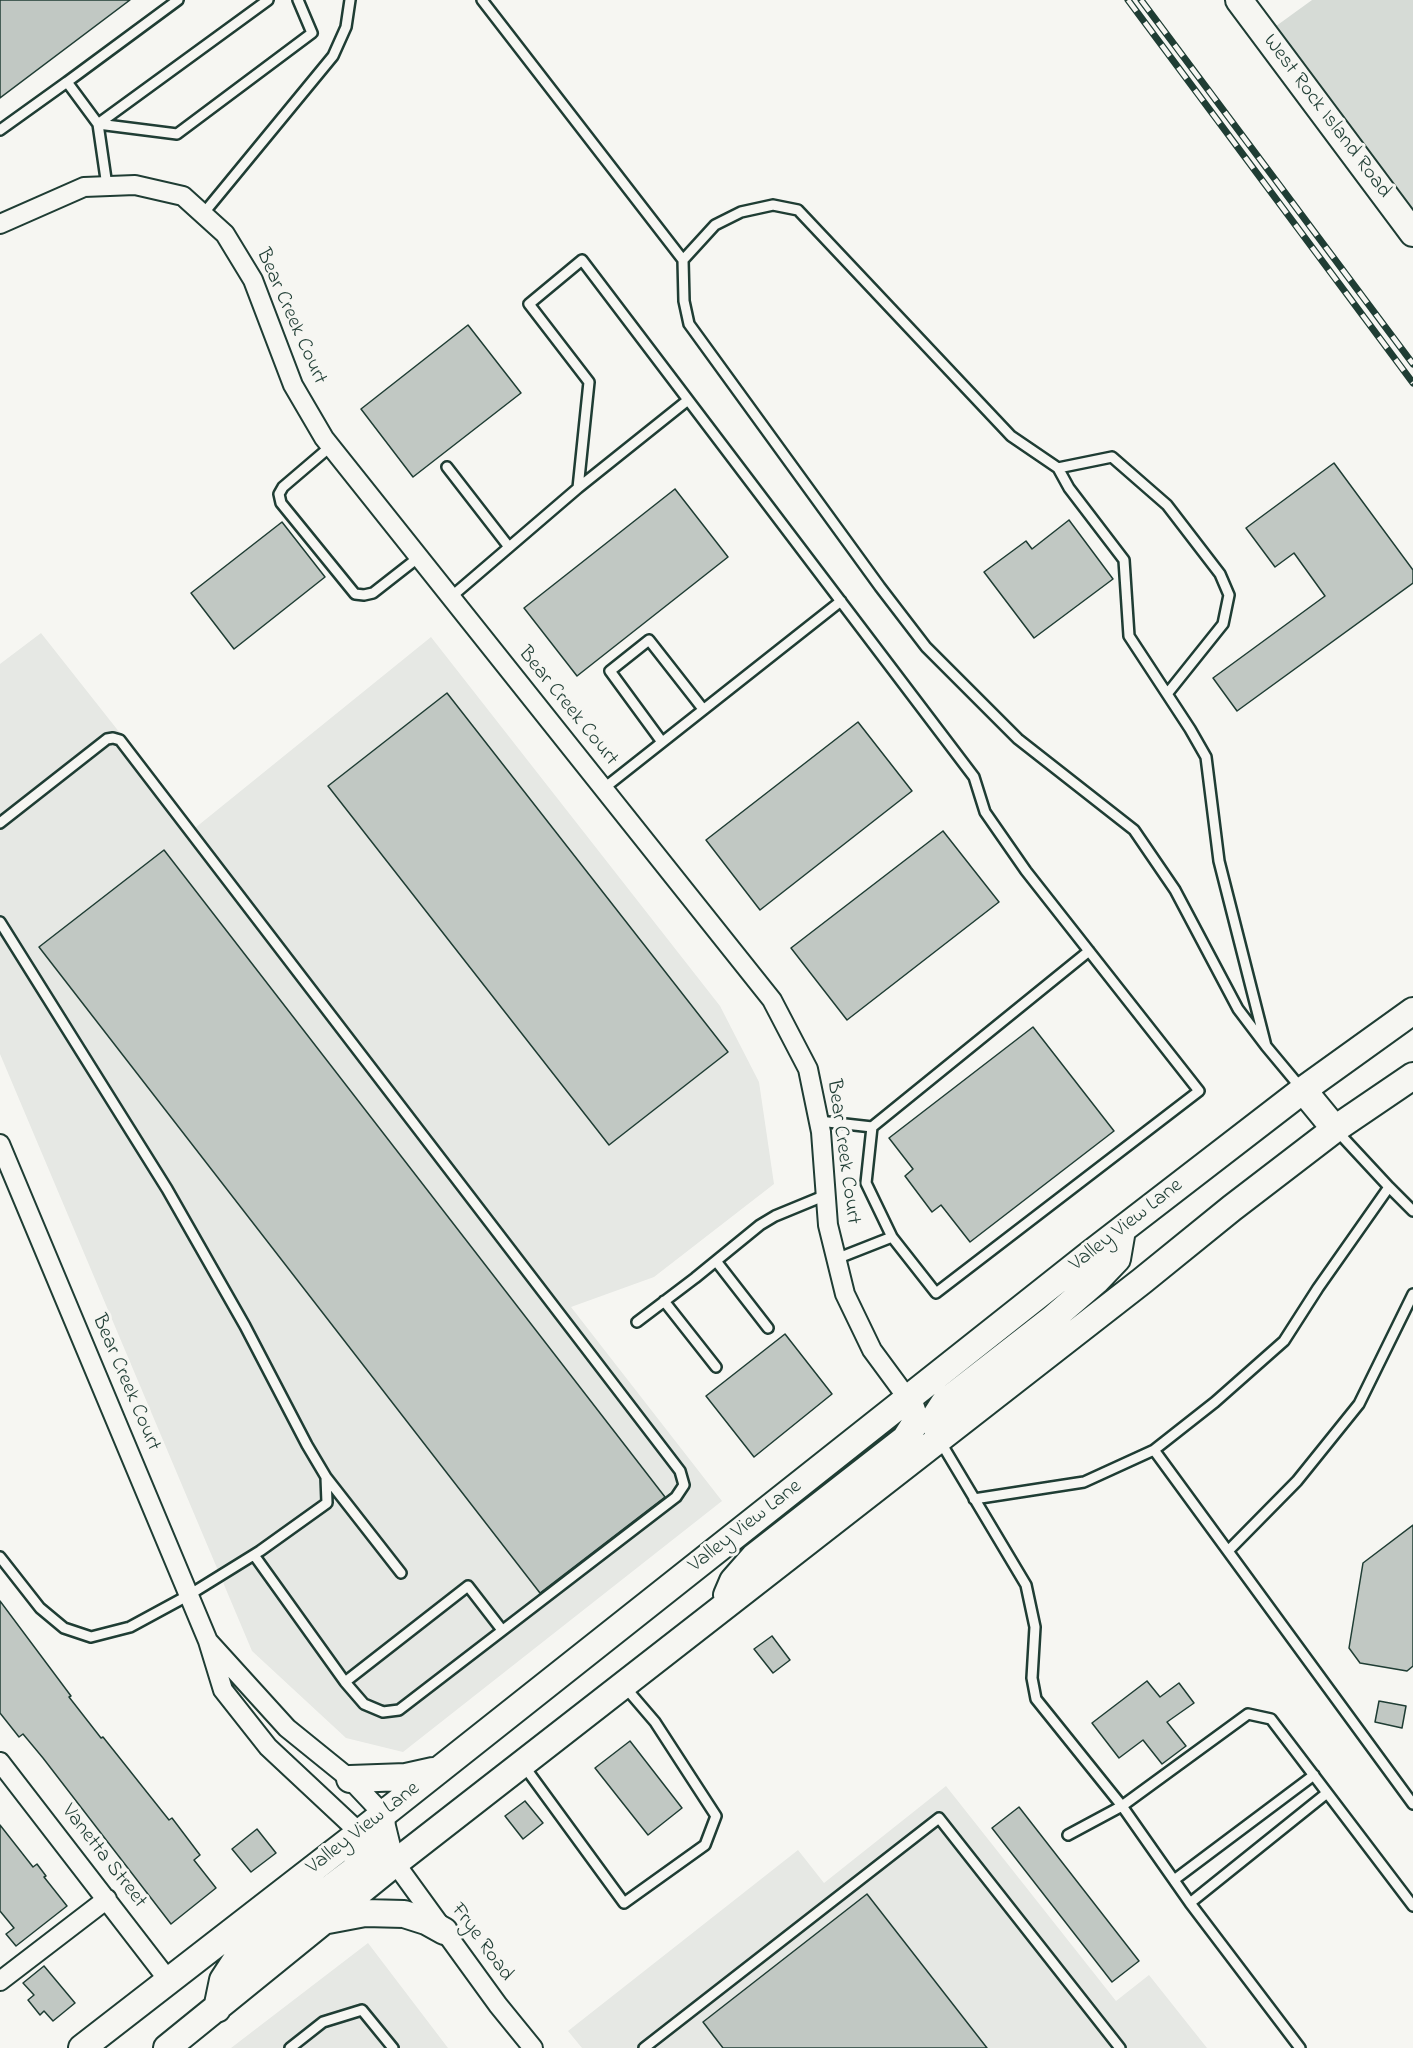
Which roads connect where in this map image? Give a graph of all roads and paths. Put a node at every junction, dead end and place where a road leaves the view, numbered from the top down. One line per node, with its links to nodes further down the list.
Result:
1 (178, 0): 7 (lane)
2 (268, 0): 8 (lane)
3 (298, 0): 8 (lane)
4 (350, 0): 11 (lane)
5 (482, 0): 14 (lane)
6 (1239, 0): 13 (main road, West Rock Island Road)
7 (67, 82): 8 (lane); 9 (lane)
8 (98, 124): 10 (lane)
9 (0, 130)
10 (107, 186): 11 (street, Bear Creek Court); 12 (street, Bear Creek Court)
11 (203, 214): 16 (street, Bear Creek Court)
12 (0, 224)
13 (1413, 233)
14 (683, 260): 18 (lane); 32 (lane)
15 (688, 400): 19 (lane); 19 (lane); 23 (lane)
16 (331, 446): 21 (street, Bear Creek Court); 21 (lane)
17 (447, 467): 20 (lane)
18 (1058, 468): 24 (lane); 24 (lane)
19 (578, 488): 20 (lane)
20 (509, 547): 22 (lane)
21 (419, 557): 22 (street, Bear Creek Court)
22 (451, 597): 27 (street, Bear Creek Court)
23 (840, 601): 25 (lane); 30 (lane)
24 (1167, 694): 32 (lane)
25 (703, 710): 26 (lane); 26 (lane)
26 (662, 742): 27 (lane)
27 (603, 789): 35 (street, Bear Creek Court)
28 (0, 823): 62 (lane)
29 (0, 922): 54 (lane)
30 (1089, 951): 36 (lane); 43 (lane)
31 (1413, 1011): 34 (main road, Valley View Lane)
32 (1266, 1046): 34 (lane)
33 (1413, 1076): 37 (main road)
34 (1303, 1090): 37 (main road); 42 (main road, Valley View Lane)
35 (819, 1121): 36 (lane); 40 (street, Bear Creek Court)
36 (872, 1127): 43 (lane)
37 (1335, 1129): 39 (lane); 52 (main road)
38 (0, 1143): 60 (street, Bear Creek Court)
39 (1389, 1187): 41 (lane); 53 (lane)
40 (826, 1196): 44 (street, Bear Creek Court); 45 (lane)
41 (1413, 1211)
42 (1122, 1230): 51 (main road, Valley View Lane); 52 (main road)
43 (892, 1237): 44 (lane)
44 (836, 1259): 51 (street, Bear Creek Court)
45 (716, 1260): 47 (lane); 49 (lane)
46 (1413, 1294): 56 (lane)
47 (664, 1301): 48 (lane); 50 (lane)
48 (637, 1322)
49 (768, 1328)
50 (716, 1367)
51 (908, 1399): 52 (street, Bear Creek Court); 61 (main road); 68 (main road, Valley View Lane)
52 (939, 1439): 55 (lane); 61 (main road)
53 (1154, 1450): 55 (lane); 56 (lane)
54 (326, 1477): 57 (lane); 59 (lane)
55 (974, 1499): 73 (lane)
56 (1228, 1551): 72 (lane)
57 (254, 1555): 60 (lane); 64 (lane)
58 (0, 1557): 60 (lane)
59 (401, 1573)
60 (189, 1595): 63 (street, Bear Creek Court)
61 (721, 1609): 65 (main road)
62 (502, 1630): 64 (lane); 64 (lane)
63 (208, 1641): 70 (street, Bear Creek Court); 76 (street, Bear Creek Court)
64 (345, 1682)
65 (623, 1685): 67 (main road); 67 (lane)
66 (0, 1762): 79 (street, Vanetta Street)
67 (522, 1764): 77 (main road)
68 (439, 1770): 70 (main road); 74 (main road, Valley View Lane)
69 (1314, 1775): 71 (lane); 73 (lane); 78 (lane)
70 (350, 1779): 74 (street, Bear Creek Court)
71 (1327, 1793): 80 (lane); 81 (lane)
72 (1413, 1804)
73 (1122, 1806): 75 (lane); 78 (lane)
74 (383, 1814): 76 (main road, Valley View Lane); 77 (street, Bear Creek Court)
75 (1068, 1835)
76 (368, 1840): 77 (street, Bear Creek Court); 85 (main road, Valley View Lane); 86 (main road)
77 (395, 1863): 82 (main road); 83 (street, Frye Road)
78 (1174, 1880): 80 (lane)
79 (107, 1899): 84 (street); 85 (street, Vanetta Street)
80 (1190, 1902): 95 (lane)
81 (1413, 1906)
82 (325, 1920): 83 (main road); 86 (main road)
83 (444, 1931): 92 (street, Frye Road)
84 (0, 1981)
85 (169, 1981): 88 (main road, Valley View Lane)
86 (217, 2008): 89 (main road)
87 (657, 2044): 93 (lane); 94 (lane)
88 (82, 2048)
89 (167, 2048)
90 (290, 2048): 91 (lane)
91 (393, 2048)
92 (533, 2048)
93 (644, 2048)
94 (1120, 2048)
95 (1300, 2048)

